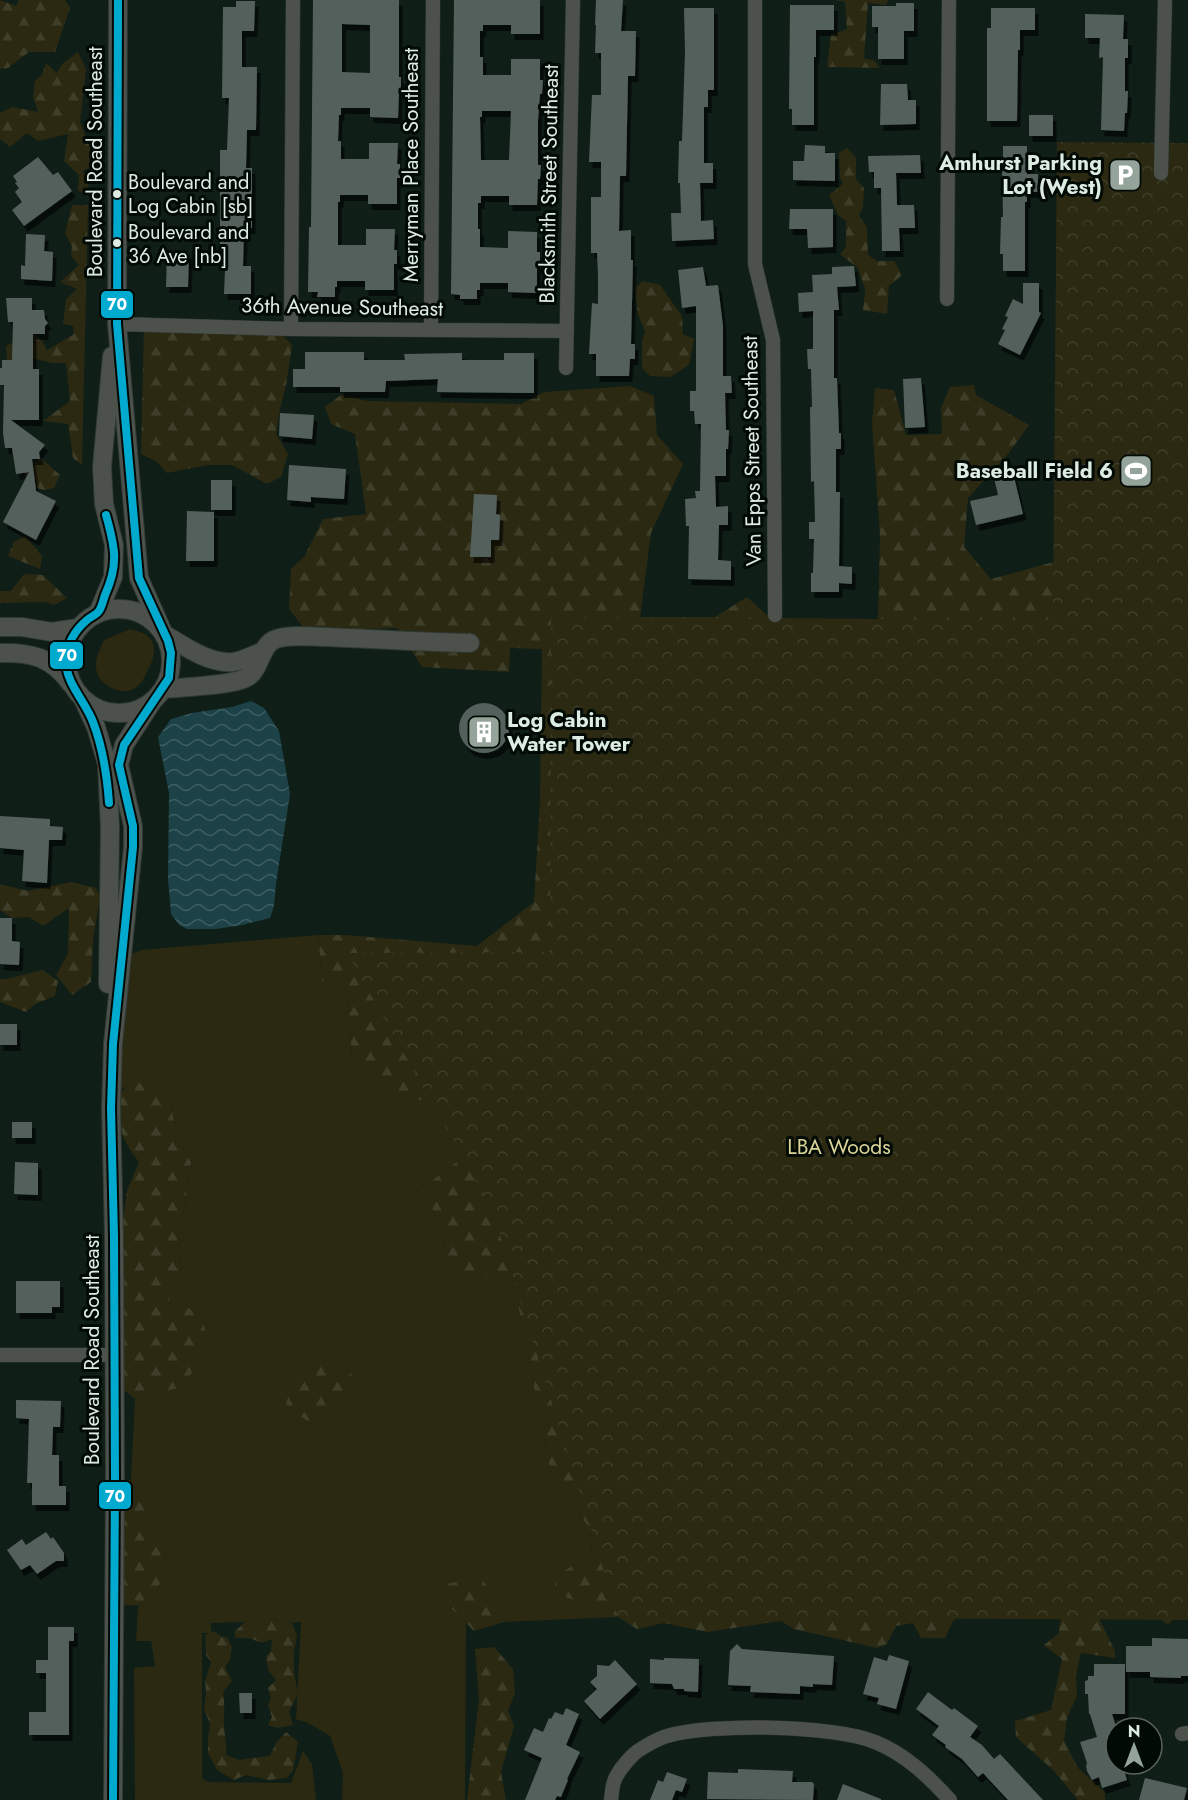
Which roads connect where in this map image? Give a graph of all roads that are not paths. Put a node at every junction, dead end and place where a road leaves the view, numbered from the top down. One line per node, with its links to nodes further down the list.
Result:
1 (118, 0): 10 (street, Boulevard Road Southeast)
2 (292, 0): 11 (street)
3 (433, 0): 12 (street, Merryman Place Southeast)
4 (573, 0): 13 (street, Blacksmith Street Southeast)
5 (755, 0): 16 (street, Van Epps Street Southeast)
6 (949, 0): 9 (street)
7 (1165, 0): 8 (street)
8 (1161, 173)
9 (946, 299)
10 (117, 324): 11 (street, 36th Avenue Southeast); 15 (street, Boulevard Road Southeast); 19 (street, Boulevard Road Southeast)
11 (291, 329): 12 (street, 36th Avenue Southeast)
12 (431, 330): 13 (street, 36th Avenue Southeast)
13 (567, 331): 14 (street, Blacksmith Street Southeast)
14 (566, 368)
15 (98, 613): 18 (street); 19 (street)
16 (775, 615)
17 (0, 627): 18 (street)
18 (78, 628): 24 (street)
19 (163, 632): 21 (street); 23 (street)
20 (470, 643): 21 (street)
21 (264, 651): 23 (street)
22 (0, 653): 24 (street)
23 (158, 695): 24 (street); 25 (street, Boulevard Road Southeast)
24 (80, 696): 25 (street, Boulevard Road Southeast)
25 (113, 1044): 27 (street, Boulevard Road Southeast)
26 (0, 1355): 27 (street)
27 (114, 1355): 28 (street, Boulevard Road Southeast)
28 (113, 1800)
29 (611, 1800): 30 (street)
30 (950, 1800)

